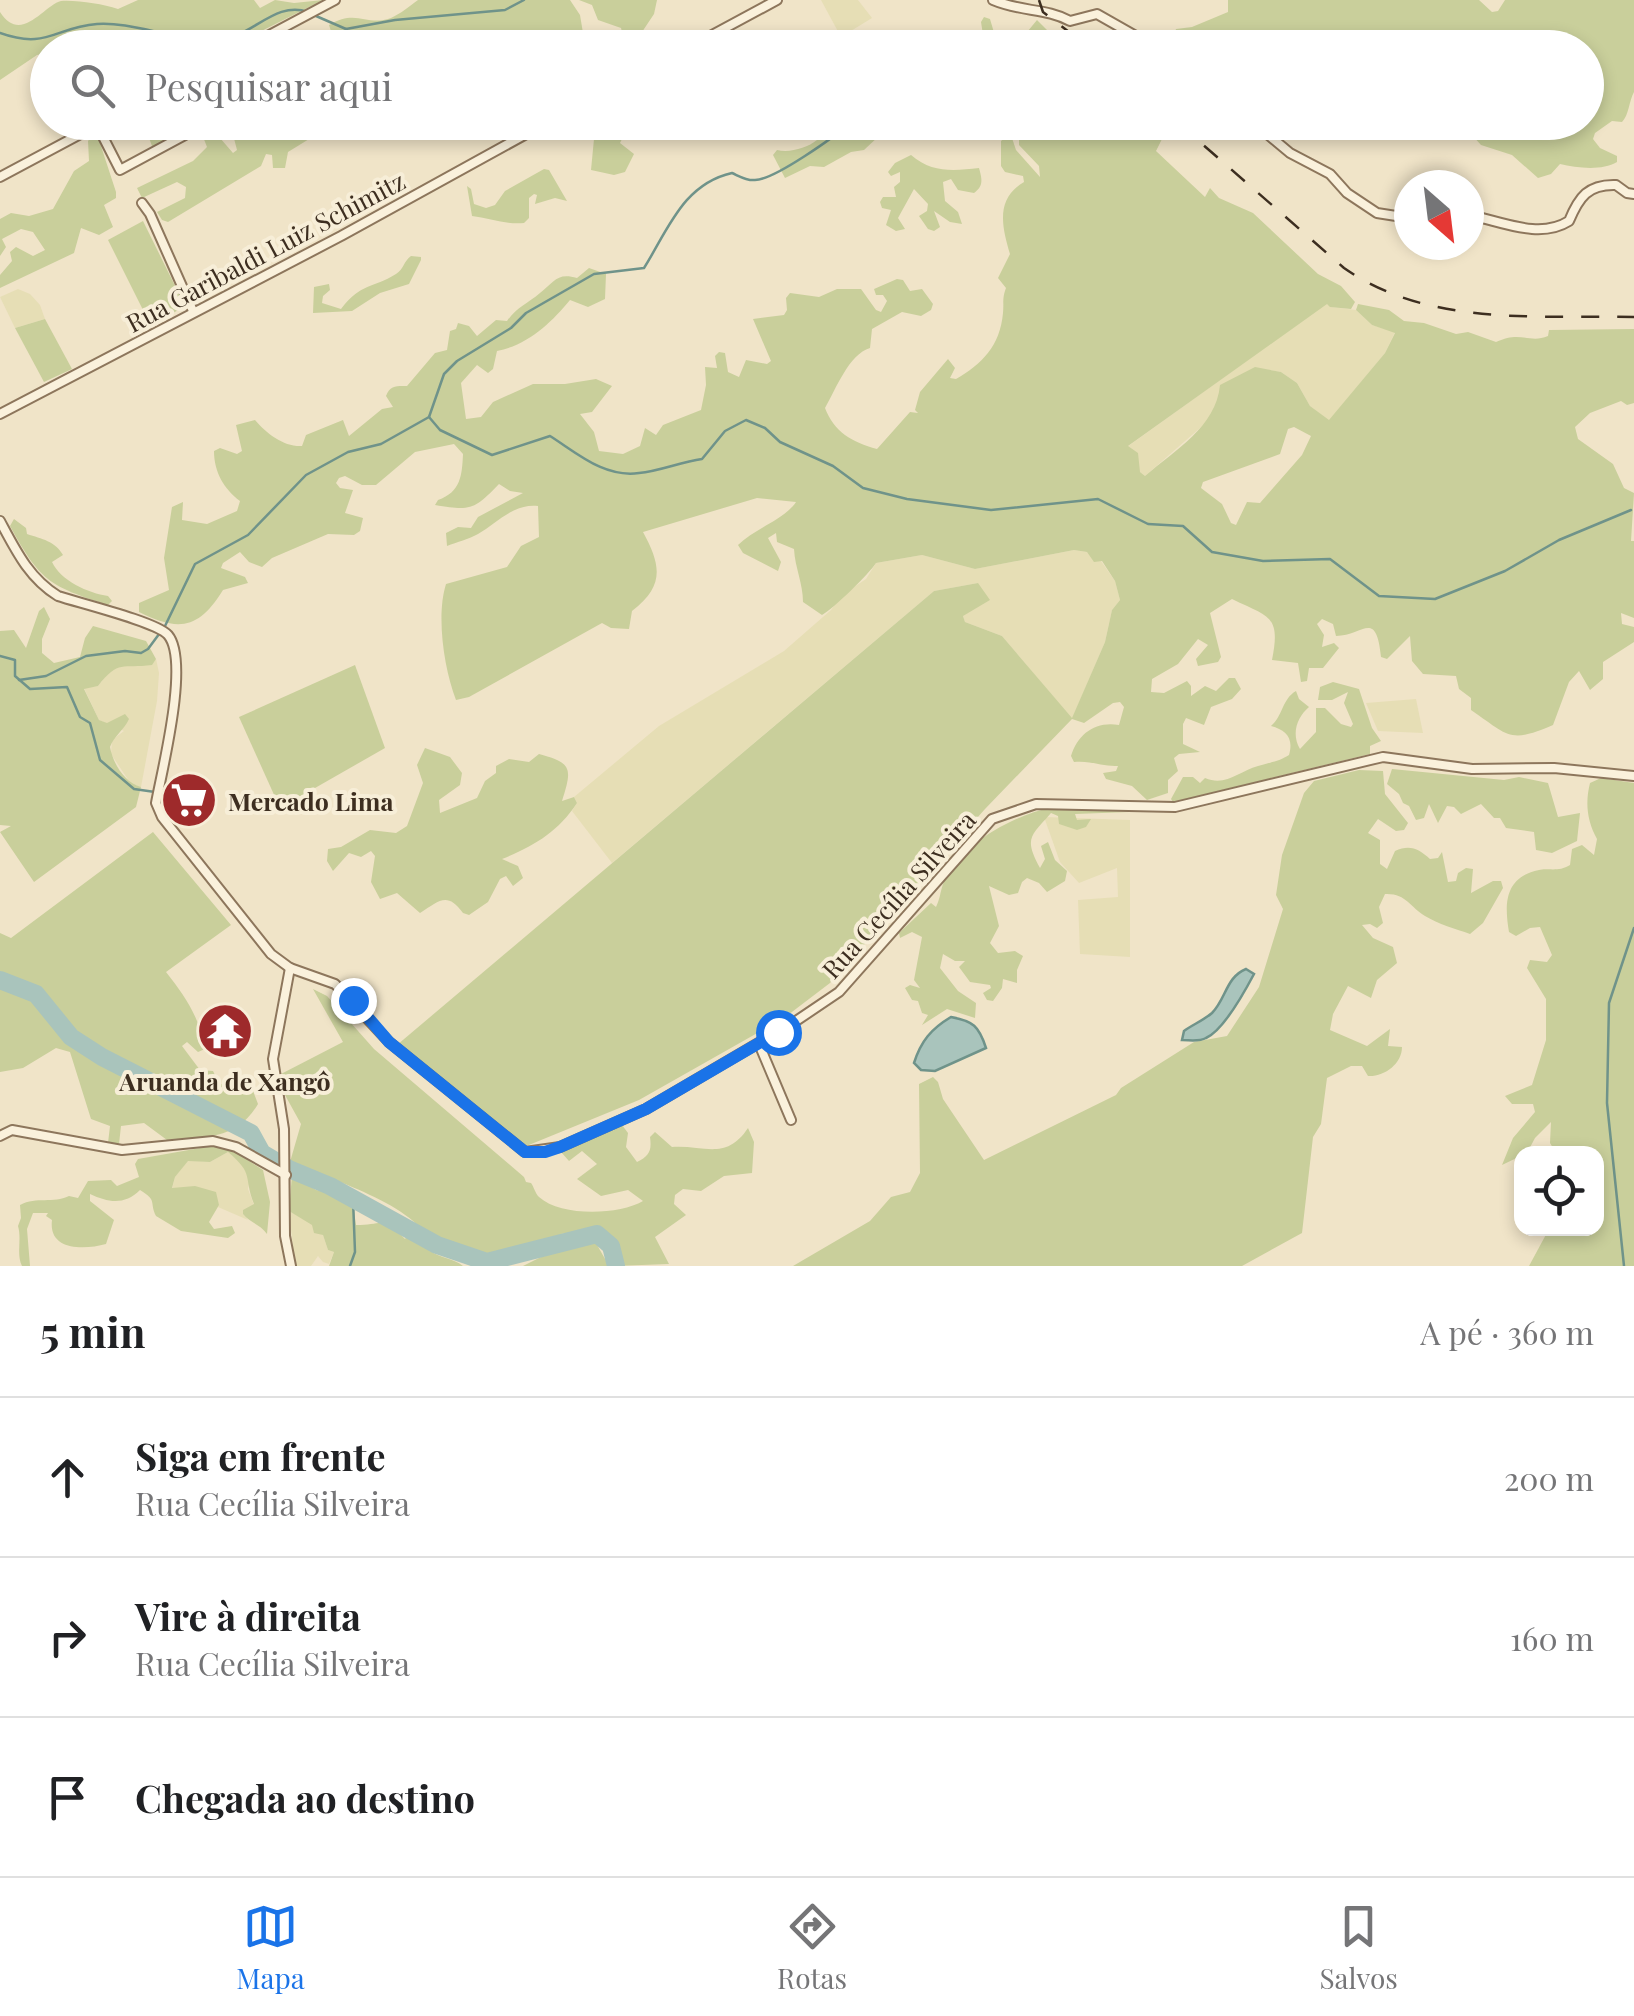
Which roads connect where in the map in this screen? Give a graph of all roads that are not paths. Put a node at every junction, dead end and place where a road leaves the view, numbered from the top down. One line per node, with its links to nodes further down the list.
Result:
1 (335, 0): 4 (street)
2 (777, 0): 5 (street)
3 (993, 0): 6 (street)
4 (279, 30)
5 (721, 30)
6 (1126, 30)
7 (70, 140): 12 (street)
8 (107, 140): 9 (street)
9 (175, 140)
10 (515, 140): 17 (street, Rua Garibaldi Luiz Schimitz)
11 (1274, 140): 15 (street)
12 (0, 177)
13 (1634, 194): 16 (street)
14 (142, 203): 17 (street)
15 (1394, 216)
16 (1484, 219)
17 (193, 311): 18 (street, Rua Garibaldi Luiz Schimitz)
18 (0, 414)
19 (0, 521): 21 (street)
20 (1634, 776): 22 (street, Rua Cecília Silveira)
21 (290, 968): 22 (street, Rua Cecília Silveira); 25 (street)
22 (759, 1044): 23 (street)
23 (791, 1120)
24 (0, 1136): 25 (street)
25 (285, 1171): 26 (street)
26 (290, 1266)

